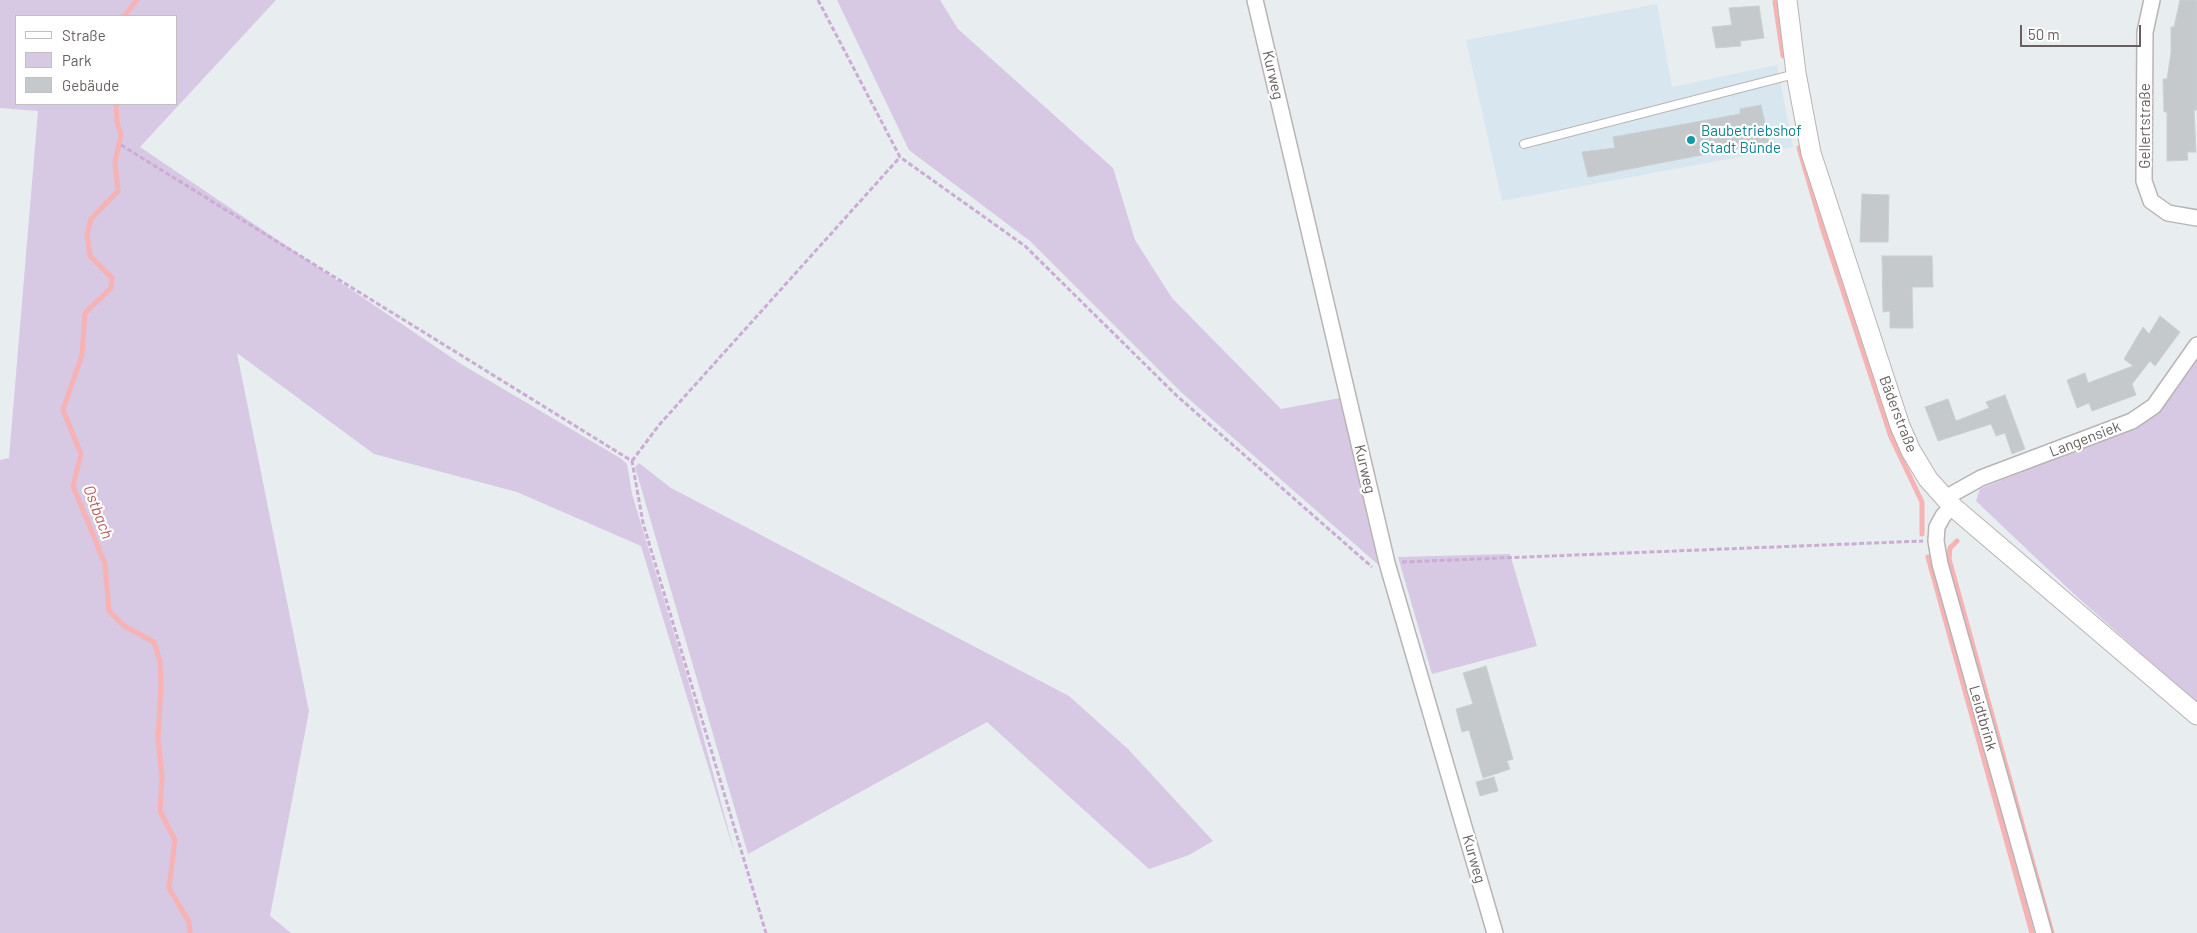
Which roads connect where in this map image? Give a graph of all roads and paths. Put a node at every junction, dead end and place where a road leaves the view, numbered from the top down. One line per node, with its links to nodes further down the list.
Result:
1 (818, 0): 8 (path)
2 (1255, 0): 14 (street, Kurweg)
3 (1787, 0): 5 (street, Bäderstraße)
4 (2152, 0): 9 (street, Gellertstraße)
5 (1796, 73): 6 (lane); 12 (street, Bäderstraße)
6 (1524, 144)
7 (121, 145): 11 (path)
8 (900, 158): 11 (path); 15 (path)
9 (2197, 218)
10 (2197, 345): 12 (street, Langensiek)
11 (632, 461): 17 (path)
12 (1949, 502): 13 (street, Leidtbrink); 16 (street, Bäderstraße)
13 (1936, 541): 14 (path); 19 (street, Leidtbrink)
14 (1387, 563): 15 (street, Kurweg)
15 (1393, 586): 18 (street, Kurweg)
16 (2197, 714)
17 (766, 933)
18 (1495, 933)
19 (2044, 933)

